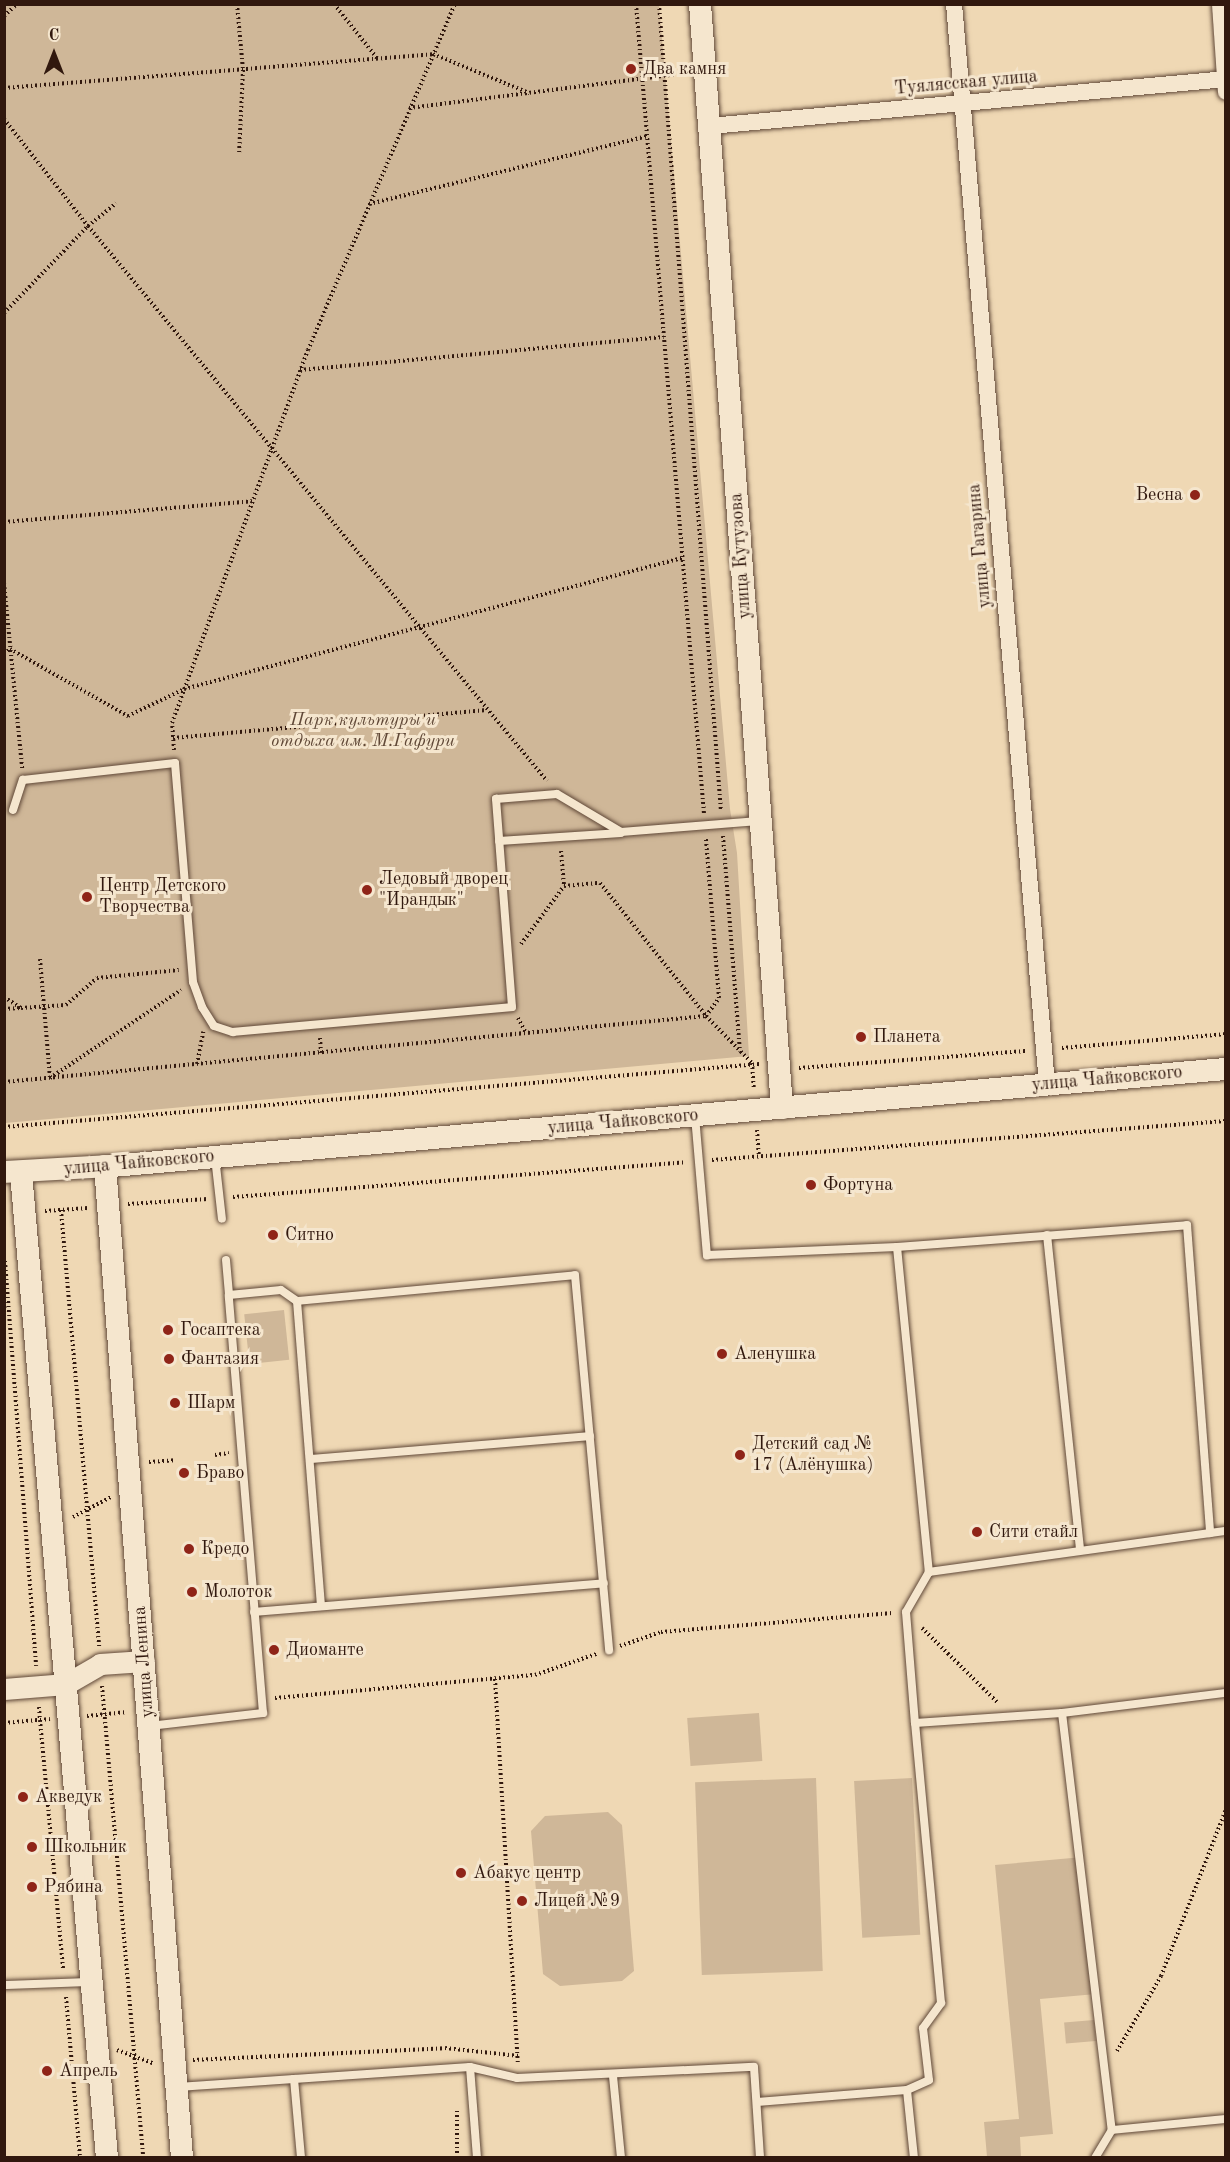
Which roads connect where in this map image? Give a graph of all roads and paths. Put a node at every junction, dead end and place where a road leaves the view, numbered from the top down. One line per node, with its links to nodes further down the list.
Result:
1 (17, 4): 10 (path)
2 (237, 4): 13 (path)
3 (334, 4): 12 (path)
4 (455, 4): 11 (path)
5 (636, 4): 16 (path)
6 (660, 4): 15 (path)
7 (700, 4): 14 (main road, улица Кутузова)
8 (954, 4): 20 (street, улица Гагарина)
9 (1220, 4): 17 (street)
10 (4, 16)
11 (433, 54): 12 (path); 19 (path); 21 (path)
12 (377, 58): 13 (path)
13 (243, 70): 18 (path); 25 (path)
14 (705, 70): 15 (path); 23 (main road, улица Кутузова)
15 (665, 75): 16 (path); 48 (path)
16 (642, 78): 19 (path); 24 (path)
17 (1225, 83): 20 (street, Туялясская улица)
18 (4, 88)
19 (529, 93): 21 (path)
20 (961, 103): 23 (street, Туялясская улица); 65 (street, улица Гагарина)
21 (409, 108): 27 (path)
22 (4, 119): 28 (path)
23 (710, 126): 47 (main road, улица Кутузова)
24 (647, 136): 27 (path); 30 (path)
25 (238, 154)
26 (116, 203): 28 (path)
27 (368, 204): 31 (path)
28 (88, 226): 29 (path); 32 (path)
29 (4, 313)
30 (664, 337): 31 (path); 35 (path)
31 (300, 370): 32 (path)
32 (272, 449): 33 (path); 37 (path)
33 (252, 501): 34 (path); 40 (path)
34 (4, 522)
35 (682, 558): 37 (path); 49 (path)
36 (4, 583): 38 (path)
37 (419, 627): 40 (path); 41 (path)
38 (10, 649): 39 (path); 40 (path); 44 (path)
39 (4, 654)
40 (184, 689): 42 (path)
41 (488, 710): 42 (path); 45 (path)
42 (173, 738): 43 (path)
43 (174, 763): 44 (lane); 56 (lane)
44 (23, 780): 46 (lane)
45 (557, 794): 50 (lane); 52 (lane)
46 (13, 810)
47 (760, 820): 48 (lane); 70 (main road, улица Кутузова)
48 (722, 823): 49 (lane); 66 (path)
49 (705, 825): 50 (lane); 63 (path)
50 (621, 832): 51 (lane)
51 (560, 837): 52 (lane); 53 (path)
52 (499, 841): 55 (lane)
53 (564, 886): 55 (path); 63 (path)
54 (40, 959): 59 (path)
55 (508, 961): 62 (lane)
56 (191, 969): 57 (lane); 59 (path)
57 (193, 982): 62 (lane); 71 (path)
58 (4, 998): 60 (path)
59 (44, 1006): 60 (path); 71 (path)
60 (21, 1008): 61 (path)
61 (4, 1009)
62 (207, 1015): 68 (path)
63 (706, 1016): 66 (path); 68 (path)
64 (1226, 1034): 65 (path)
65 (1044, 1049): 70 (path); 73 (street, улица Гагарина)
66 (740, 1051): 67 (path)
67 (752, 1063): 70 (path); 77 (path)
68 (197, 1064): 71 (path)
69 (1226, 1068): 73 (main road, улица Чайковского)
70 (779, 1069): 74 (main road, улица Кутузова)
71 (50, 1078): 72 (path)
72 (4, 1082)
73 (1047, 1084): 74 (main road, улица Чайковского)
74 (782, 1108): 75 (main road, улица Чайковского)
75 (695, 1116): 78 (main road, улица Чайковского); 79 (lane)
76 (1226, 1121): 79 (path)
77 (4, 1127)
78 (215, 1157): 80 (main road, улица Чайковского); 82 (lane)
79 (699, 1161): 82 (path); 87 (lane)
80 (105, 1166): 81 (main road, улица Чайковского); 83 (main road, улица Ленина)
81 (13, 1173): 97 (main road)
82 (219, 1198): 83 (path); 85 (lane)
83 (109, 1206): 84 (path); 96 (main road, улица Ленина)
84 (61, 1210)
85 (222, 1219)
86 (1047, 1235): 87 (lane); 99 (lane); 101 (lane)
87 (897, 1247): 102 (lane)
88 (4, 1257): 100 (path)
89 (226, 1260): 90 (lane)
90 (229, 1295): 91 (lane); 105 (lane)
91 (297, 1301): 92 (lane); 93 (lane)
92 (590, 1436): 93 (lane); 103 (lane)
93 (312, 1459): 104 (lane)
94 (174, 1460): 95 (path)
95 (148, 1462)
96 (131, 1487): 97 (path); 108 (main road, улица Ленина)
97 (52, 1528): 100 (path); 110 (main road)
98 (1226, 1531): 99 (lane)
99 (1210, 1533): 101 (lane)
100 (27, 1541): 111 (path)
101 (1080, 1549): 102 (lane)
102 (929, 1572): 106 (lane)
103 (604, 1583): 104 (lane); 107 (lane)
104 (321, 1606): 105 (lane)
105 (254, 1611): 114 (lane)
106 (906, 1612): 107 (path); 116 (path); 121 (lane)
107 (609, 1650): 109 (path)
108 (144, 1660): 110 (street); 118 (main road, улица Ленина)
109 (495, 1679): 114 (path); 128 (path)
110 (66, 1684): 111 (street); 117 (main road)
111 (38, 1686): 112 (street); 119 (path)
112 (4, 1689)
113 (1226, 1693): 115 (lane)
114 (262, 1700): 118 (lane)
115 (1062, 1713): 116 (lane); 130 (lane)
116 (1011, 1717): 121 (lane)
117 (69, 1718): 118 (path); 119 (path); 123 (main road)
118 (148, 1718): 131 (main road, улица Ленина)
119 (40, 1720): 120 (path); 124 (path)
120 (4, 1723)
121 (915, 1723): 135 (lane)
122 (1226, 1809): 130 (path)
123 (92, 1982): 124 (lane); 127 (main road)
124 (64, 1983): 125 (lane); 126 (path)
125 (4, 1985)
126 (69, 2030): 127 (path); 139 (path)
127 (97, 2042): 131 (path); 140 (main road)
128 (519, 2056): 131 (path); 133 (path)
129 (470, 2067): 133 (lane); 134 (lane); 143 (lane)
130 (1105, 2071): 138 (lane)
131 (176, 2073): 134 (lane); 141 (main road, улица Ленина)
132 (613, 2076): 133 (lane); 136 (lane); 144 (lane)
133 (517, 2078)
134 (294, 2079): 142 (lane)
135 (908, 2090): 136 (lane); 146 (lane)
136 (757, 2102): 145 (lane)
137 (1226, 2119): 138 (lane)
138 (1112, 2130): 147 (lane)
139 (80, 2157)
140 (107, 2157)
141 (182, 2157)
142 (301, 2157)
143 (477, 2157)
144 (621, 2157)
145 (760, 2157)
146 (914, 2157)
147 (1095, 2157)

